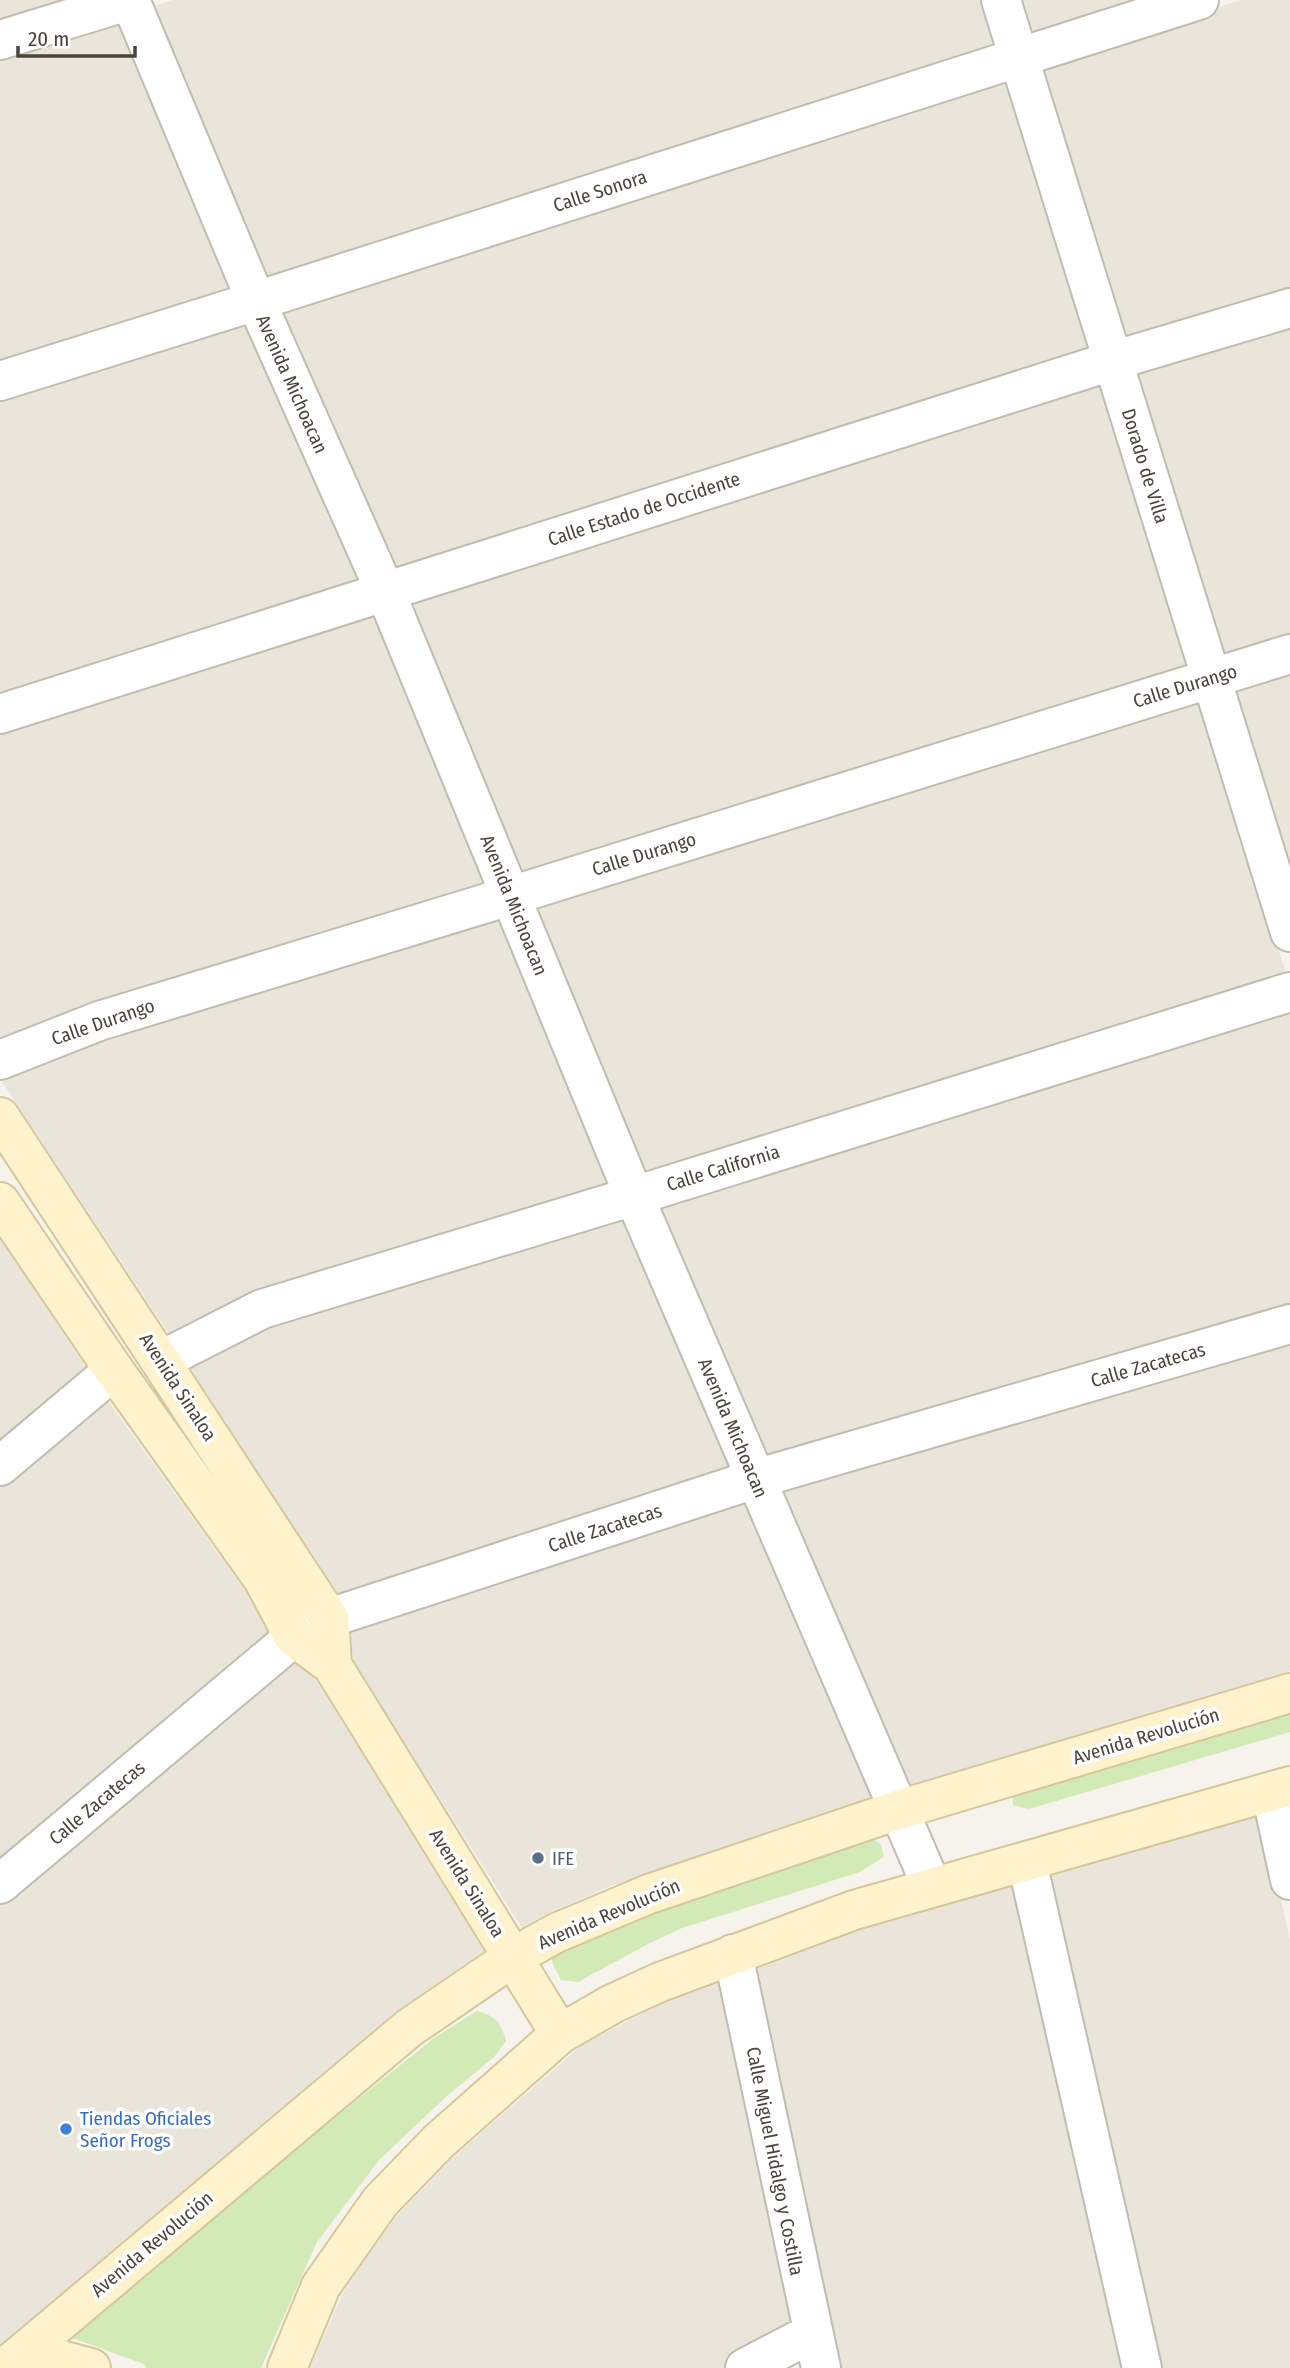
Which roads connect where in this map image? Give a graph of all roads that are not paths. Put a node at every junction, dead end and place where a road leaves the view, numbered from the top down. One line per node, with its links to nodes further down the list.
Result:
1 (131, 0): 4 (street); 6 (street, Avenida Michoacan)
2 (1001, 0): 5 (street, Dorado de Villa)
3 (1199, 0): 5 (street, Calle Sonora)
4 (0, 40)
5 (1018, 57): 6 (street, Calle Sonora); 8 (street, Dorado de Villa)
6 (256, 301): 9 (street, Calle Sonora); 10 (street, Avenida Michoacan)
7 (1290, 308): 8 (street, Calle Estado de Occidente)
8 (1112, 361): 10 (street, Calle Estado de Occidente); 12 (street, Dorado de Villa)
9 (0, 381)
10 (384, 591): 13 (street, Calle Estado de Occidente); 14 (street, Avenida Michoacan)
11 (1290, 654): 12 (street, Calle Durango)
12 (1210, 678): 14 (street, Calle Durango); 15 (street, Dorado de Villa)
13 (0, 714)
14 (510, 896): 17 (street, Calle Durango); 19 (street, Avenida Michoacan)
15 (1290, 932)
16 (1290, 992): 19 (street, Calle California)
17 (0, 1060)
18 (0, 1117): 22 (street, Avenida Sinaloa)
19 (634, 1196): 22 (street, Calle California); 25 (street, Avenida Michoacan)
20 (0, 1202): 23 (street, Avenida Sinaloa)
21 (1290, 1324): 25 (street, Calle Zacatecas)
22 (162, 1360): 26 (street, Avenida Sinaloa)
23 (114, 1370): 24 (street); 27 (street, Avenida Sinaloa)
24 (0, 1466)
25 (755, 1479): 26 (street, Calle Zacatecas); 31 (street, Avenida Michoacan)
26 (329, 1618): 27 (street, Calle Zacatecas); 28 (street, Avenida Sinaloa)
27 (294, 1637): 28 (street, Avenida Sinaloa); 34 (street, Calle Zacatecas)
28 (332, 1665): 37 (street, Avenida Sinaloa)
29 (1290, 1693): 31 (street, Avenida Revolución)
30 (1280, 1789): 32 (street); 33 (street)
31 (898, 1810): 35 (street, Avenida Michoacan); 37 (street, Avenida Revolución)
32 (1027, 1862): 35 (street); 44 (street)
33 (1290, 1880)
34 (0, 1884)
35 (932, 1887): 36 (street)
36 (733, 1954): 38 (street); 39 (street, Calle Miguel Hidalgo y Costilla)
37 (513, 1957): 38 (street, Avenida Sinaloa); 40 (street, Avenida Revolución)
38 (560, 2034): 42 (street)
39 (816, 2357): 43 (street)
40 (8, 2365): 41 (street)
41 (92, 2368)
42 (287, 2368)
43 (745, 2368)
44 (1142, 2368)

